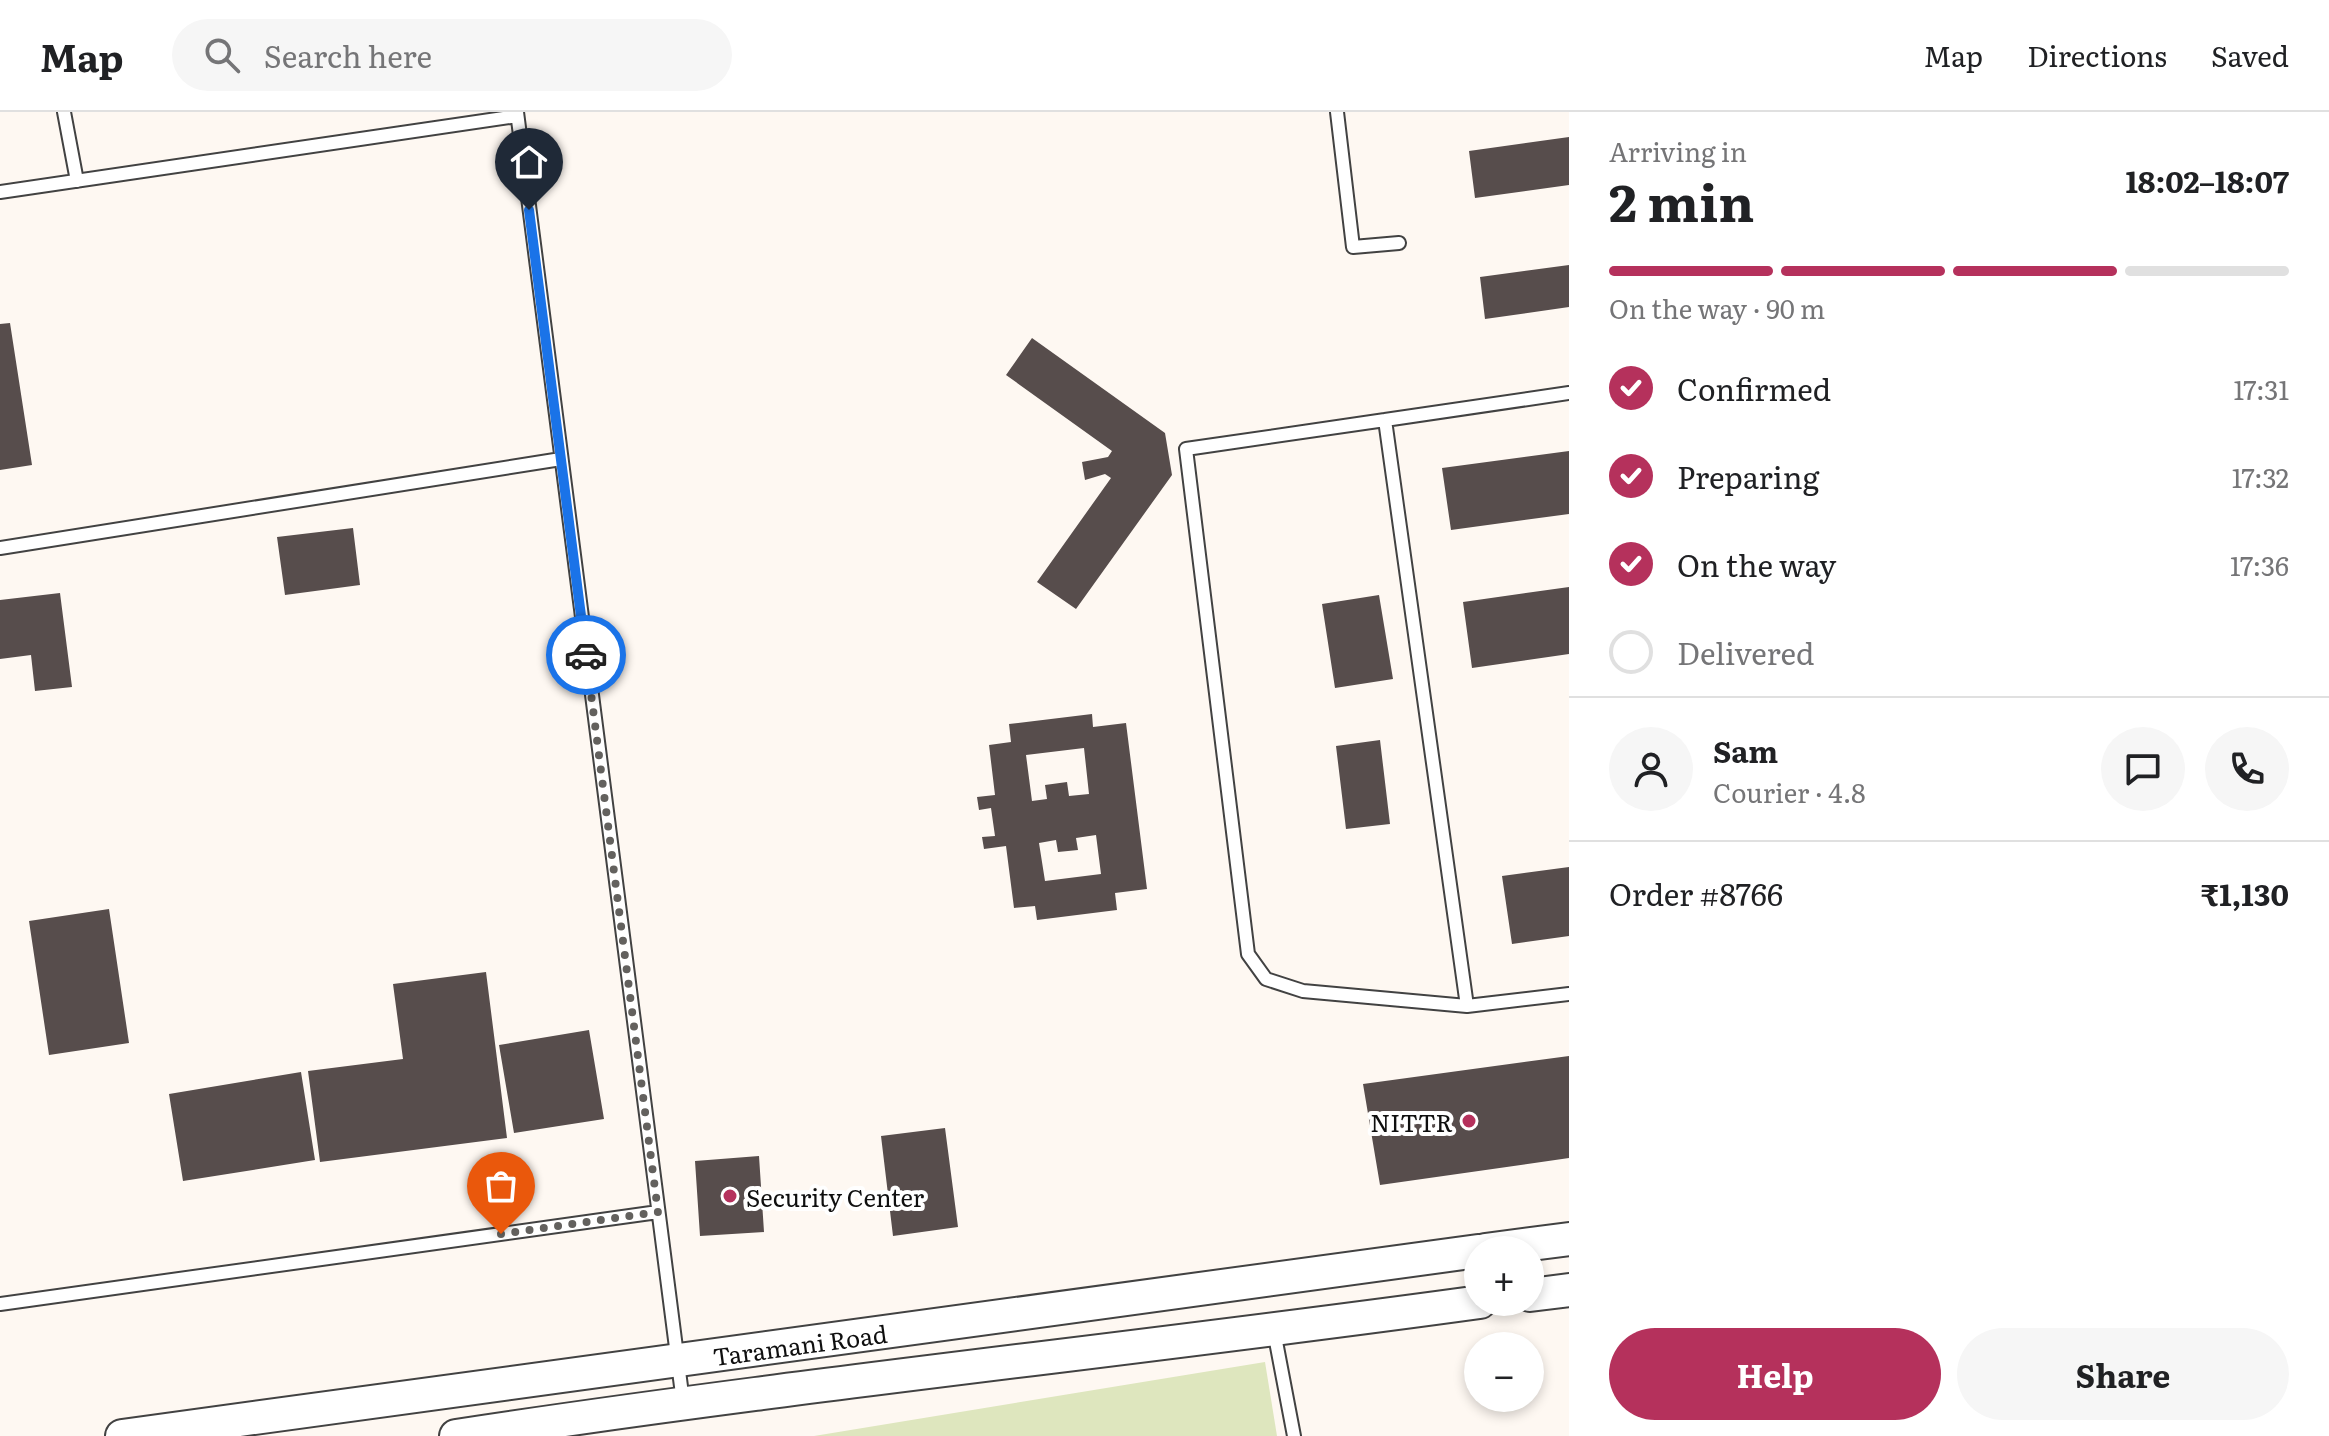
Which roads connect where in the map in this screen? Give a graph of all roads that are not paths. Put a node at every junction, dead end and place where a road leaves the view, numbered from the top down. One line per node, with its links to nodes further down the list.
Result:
1 (64, 112): 4 (lane)
2 (1337, 112): 6 (lane)
3 (517, 114): 4 (lane); 9 (lane)
4 (77, 181): 5 (lane)
5 (0, 192)
6 (1399, 243)
7 (1569, 393): 8 (lane)
8 (1385, 420): 12 (lane); 12 (lane)
9 (561, 459): 10 (lane); 13 (lane)
10 (0, 548)
11 (1569, 994): 12 (lane)
12 (1467, 1006)
13 (658, 1212): 19 (lane); 22 (lane)
14 (1569, 1239): 15 (street)
15 (1544, 1242)
16 (1464, 1253): 22 (street, Taramani Road)
17 (1569, 1290): 18 (street)
18 (1544, 1293)
19 (0, 1304)
20 (1464, 1304): 21 (street, Taramani Road)
21 (1274, 1331): 23 (street, Taramani Road); 26 (lane)
22 (677, 1360): 23 (lane); 24 (street, Taramani Road)
23 (683, 1404): 25 (street, Taramani Road)
24 (122, 1436)
25 (456, 1436)
26 (1294, 1436)

